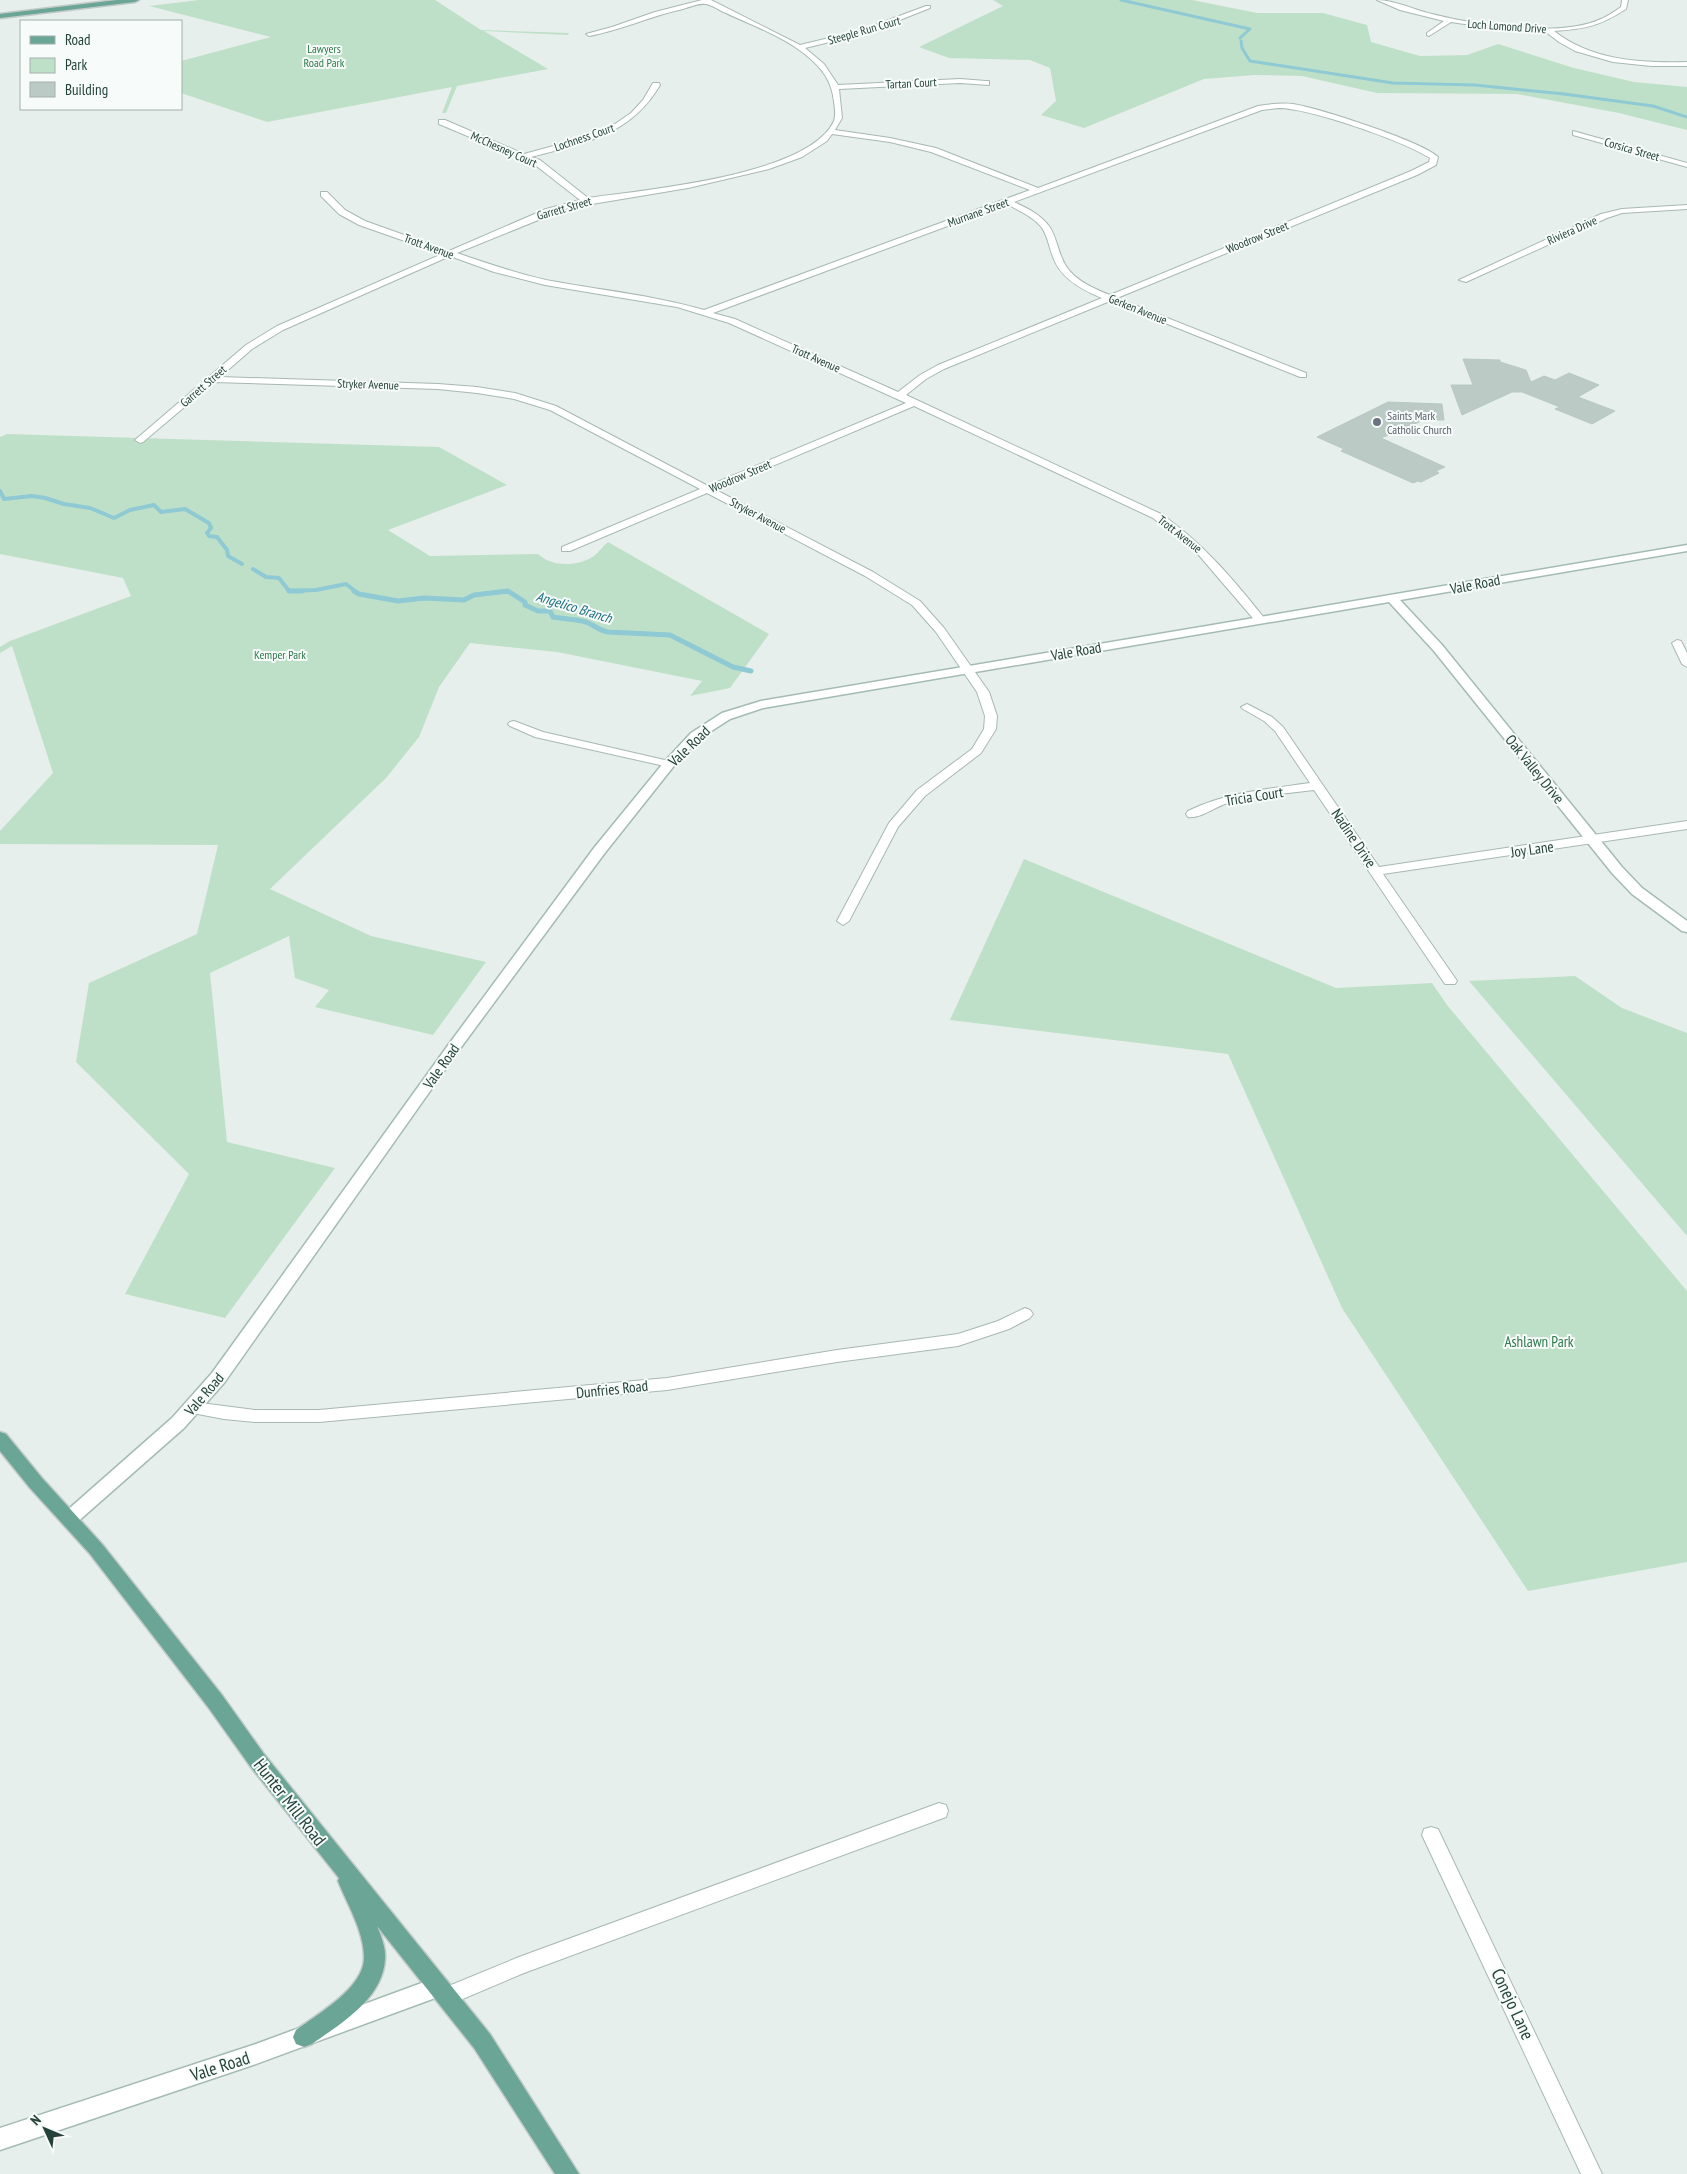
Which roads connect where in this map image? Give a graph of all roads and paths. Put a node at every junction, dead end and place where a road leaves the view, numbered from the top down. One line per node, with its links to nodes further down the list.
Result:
1 (135, 0): 6 (main road)
2 (1380, 0): 7 (street, Loch Lomond Drive)
3 (1625, 0): 8 (street, Loch Lomond Drive)
4 (706, 1): 9 (street); 11 (street)
5 (928, 7): 11 (street, Steeple Run Court)
6 (0, 16)
7 (1449, 21): 8 (street, Loch Lomond Drive); 10 (street)
8 (1548, 30): 12 (street)
9 (590, 34)
10 (1429, 34)
11 (798, 47): 15 (street)
12 (1687, 64)
13 (986, 83): 15 (street, Tartan Court)
14 (656, 85): 20 (street, Lochness Court)
15 (835, 87): 18 (street)
16 (1250, 111): 22 (street, Murnane Street); 29 (street, Woodrow Street)
17 (442, 122): 20 (street, McChesney Court)
18 (830, 132): 22 (street); 24 (street, Garrett Street)
19 (1576, 133): 21 (street, Corsica Street)
20 (525, 156): 24 (street, McChesney Court)
21 (1687, 165)
22 (1037, 190): 25 (street, Murnane Street)
23 (324, 194): 27 (street, Trott Avenue)
24 (586, 201): 27 (street, Garrett Street)
25 (1007, 201): 29 (street, Gerken Avenue); 30 (street, Murnane Street)
26 (1687, 207): 28 (street, Riviera Drive)
27 (449, 253): 30 (street, Trott Avenue); 32 (street, Garrett Street)
28 (1463, 280)
29 (1109, 298): 31 (street, Gerken Avenue); 33 (street, Woodrow Street)
30 (707, 312): 33 (street, Trott Avenue)
31 (1303, 375)
32 (211, 379): 35 (street, Garrett Street); 36 (street, Stryker Avenue)
33 (899, 396): 34 (street, Trott Avenue)
34 (913, 402): 36 (street, Woodrow Street); 40 (street, Trott Avenue)
35 (140, 440)
36 (709, 489): 38 (street, Woodrow Street); 43 (street, Stryker Avenue)
37 (1687, 548): 39 (main road, Vale Road)
38 (566, 549)
39 (1393, 599): 40 (main road, Vale Road); 50 (main road, Oak Valley Drive)
40 (1261, 621): 43 (main road, Vale Road)
41 (1677, 643): 42 (street)
42 (1687, 664)
43 (969, 670): 46 (main road, Vale Road); 52 (street, Stryker Avenue)
44 (1247, 706): 47 (street, Nadine Drive)
45 (514, 724): 46 (street)
46 (669, 764): 56 (main road, Vale Road)
47 (1318, 786): 48 (street, Tricia Court); 51 (street, Nadine Drive)
48 (1192, 814)
49 (1687, 825): 50 (street, Joy Lane)
50 (1592, 840): 51 (street, Joy Lane); 53 (main road, Oak Valley Drive)
51 (1376, 871): 54 (street, Nadine Drive)
52 (843, 921)
53 (1687, 928)
54 (1450, 981)
55 (1025, 1314): 56 (street, Dunfries Road)
56 (193, 1408): 58 (main road, Vale Road)
57 (0, 1439): 58 (main road, Hunter Mill Road)
58 (69, 1519): 61 (main road, Hunter Mill Road)
59 (939, 1811): 62 (street)
60 (1431, 1836): 66 (street, Conejo Lane)
61 (342, 1866): 62 (main road, Hunter Mill Road); 63 (main road)
62 (442, 1992): 63 (main road, Vale Road); 65 (main road, Hunter Mill Road)
63 (304, 2037): 64 (main road, Vale Road)
64 (0, 2138)
65 (568, 2174)
66 (1592, 2174)

